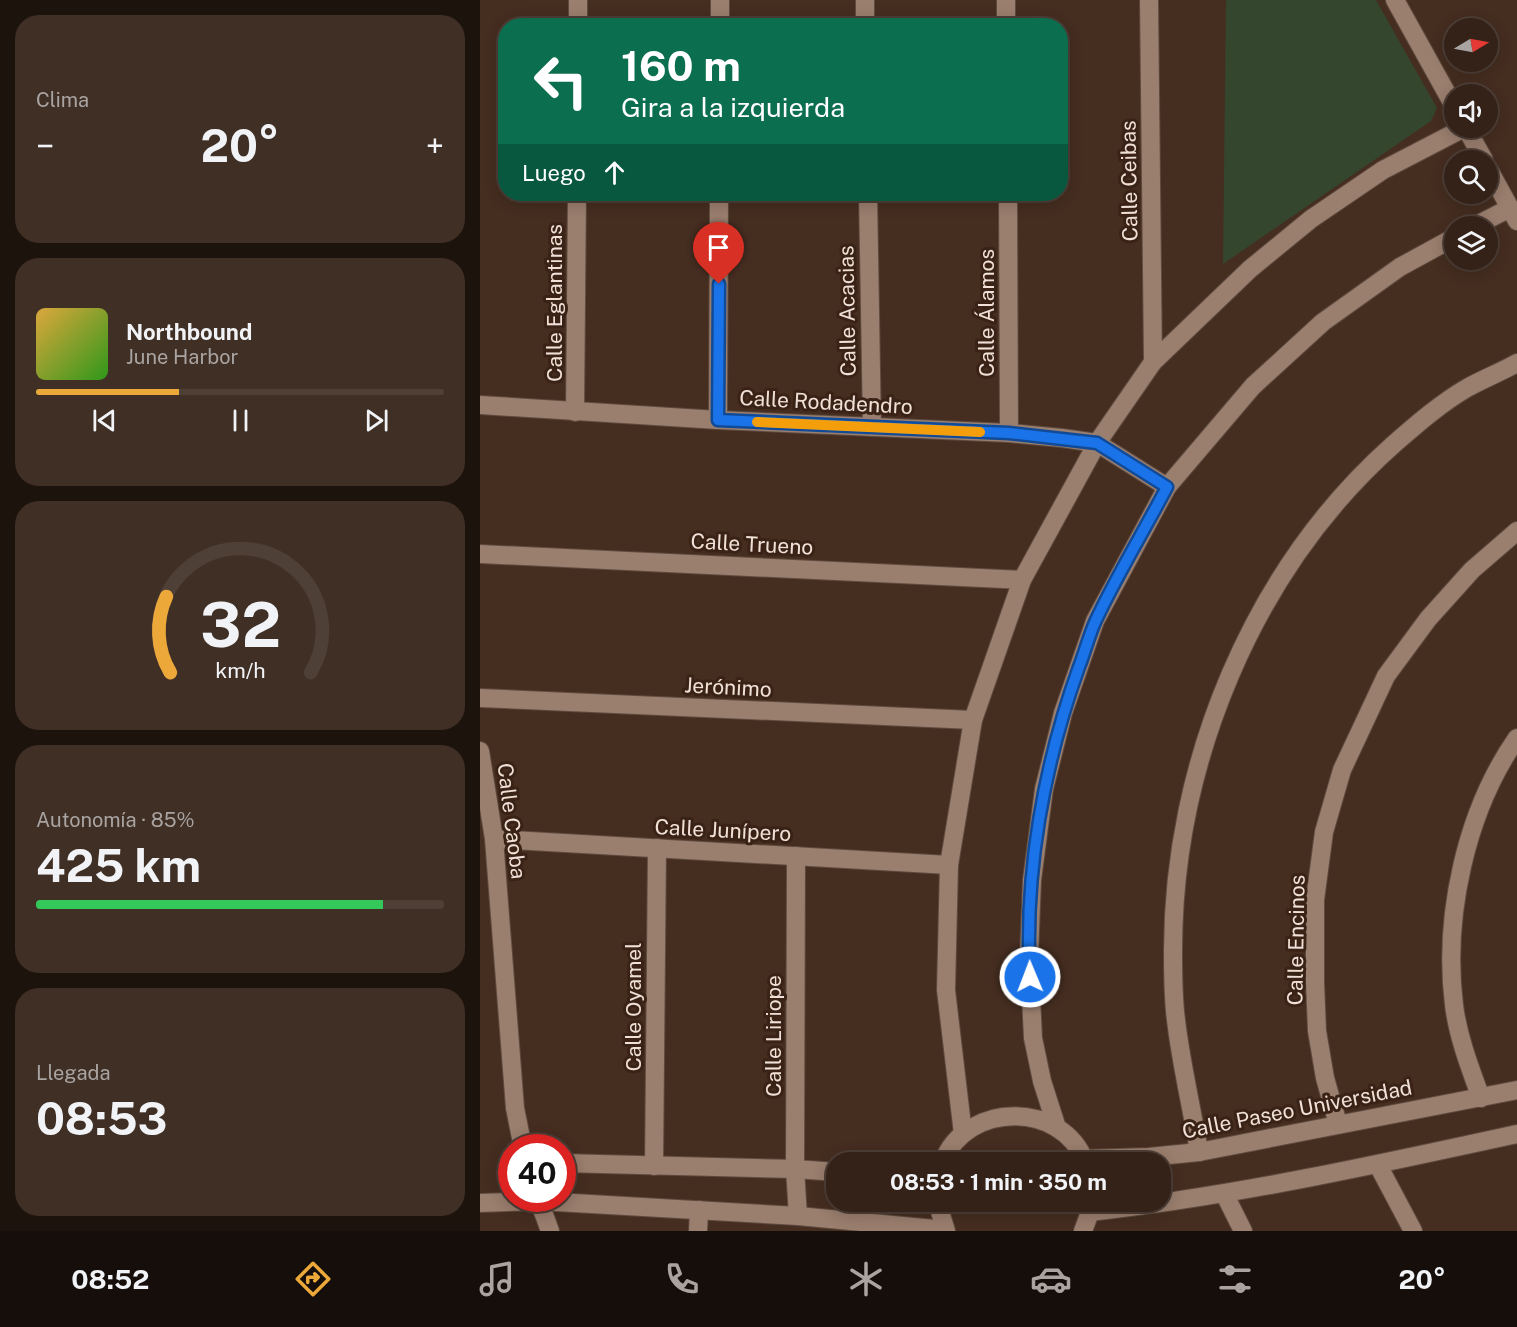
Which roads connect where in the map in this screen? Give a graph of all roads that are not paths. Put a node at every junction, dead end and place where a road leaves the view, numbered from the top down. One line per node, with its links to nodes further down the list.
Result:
1 (578, 0): 7 (street)
2 (720, 0): 8 (street)
3 (865, 0): 9 (street)
4 (1006, 0): 10 (street)
5 (1149, 0): 21 (street, Calle Ceibas)
6 (1395, 0): 11 (street)
7 (578, 18)
8 (720, 18)
9 (865, 18)
10 (1006, 18)
11 (1444, 88)
12 (1445, 138): 21 (street)
13 (1498, 186): 18 (street)
14 (577, 201): 24 (street, Calle Eglantinas)
15 (719, 201): 25 (street)
16 (868, 201): 26 (street, Calle Acacias)
17 (1008, 201): 27 (street, Calle Álamos)
18 (1513, 214): 19 (street)
19 (1498, 219)
20 (1444, 243): 29 (street)
21 (1153, 362): 28 (street)
22 (1517, 363): 50 (street)
23 (480, 405): 24 (street, Calle Rodadendro)
24 (575, 412): 25 (street, Calle Rodadendro)
25 (718, 420): 26 (street, Calle Rodadendro)
26 (872, 427): 27 (street, Calle Rodadendro)
27 (1009, 433): 28 (street, Calle Rodadendro)
28 (1097, 443): 29 (street); 32 (street)
29 (1167, 487): 44 (street)
30 (1517, 531): 43 (street, Calle Encinos)
31 (480, 554): 32 (street, Calle Trueno)
32 (1022, 580): 34 (street)
33 (480, 698): 34 (street, Jerónimo)
34 (973, 720): 40 (street)
35 (1517, 738): 42 (street)
36 (480, 751): 37 (street, Calle Caoba)
37 (494, 839): 38 (street, Calle Junípero); 45 (street, Calle Caoba)
38 (657, 848): 39 (street, Calle Junípero); 54 (street, Calle Oyamel)
39 (796, 856): 40 (street, Calle Junípero); 55 (street, Calle Liriope)
40 (949, 865): 46 (street)
41 (1517, 1090): 42 (street, Calle Paseo Universidad)
42 (1481, 1098): 43 (street, Calle Paseo Universidad)
43 (1338, 1124): 50 (street, Calle Paseo Universidad)
44 (1057, 1128): 46 (street); 49 (street)
45 (520, 1134)
46 (963, 1134): 48 (street)
47 (1517, 1134): 53 (street)
48 (948, 1152)
49 (1079, 1152)
50 (1199, 1152): 51 (street, Calle Paseo Universidad)
51 (1171, 1155)
52 (576, 1163): 54 (street)
53 (1378, 1165): 57 (street); 73 (street)
54 (654, 1166): 55 (street)
55 (795, 1169): 56 (street); 66 (street, Calle Liriope)
56 (826, 1171)
57 (1225, 1195): 58 (street); 72 (street)
58 (1171, 1200)
59 (498, 1202): 61 (street)
60 (576, 1202): 62 (street)
61 (480, 1203)
62 (699, 1210): 66 (street); 70 (street)
63 (543, 1212): 69 (street)
64 (940, 1212): 68 (street)
65 (1089, 1212): 71 (street)
66 (798, 1216): 67 (street)
67 (834, 1225): 68 (street)
68 (945, 1230)
69 (550, 1231)
70 (698, 1231)
71 (1083, 1231)
72 (1243, 1231)
73 (1413, 1231)

